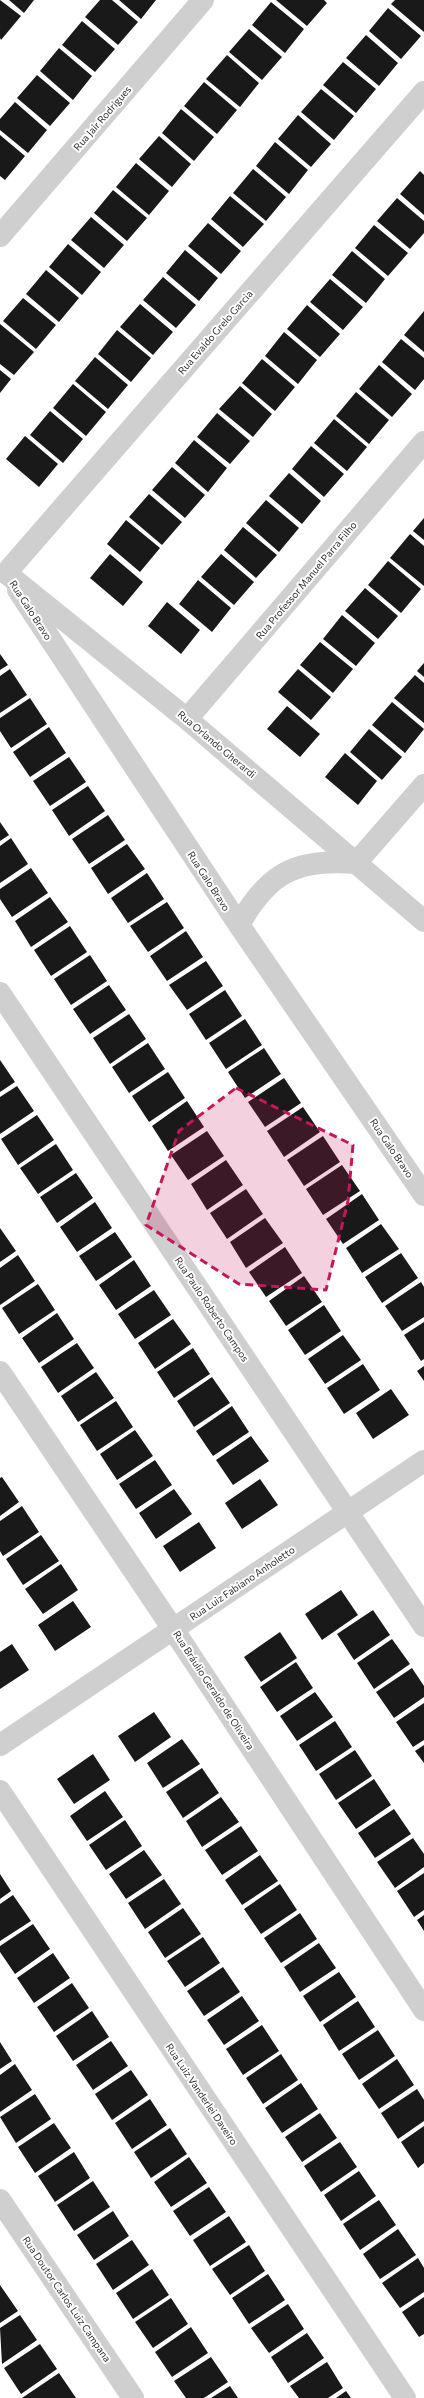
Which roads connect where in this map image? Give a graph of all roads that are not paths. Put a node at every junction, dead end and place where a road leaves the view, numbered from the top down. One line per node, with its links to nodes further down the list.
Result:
1 (203, 0): 3 (street, Rua Jair Rodrigues)
2 (424, 92): 5 (street, Rua Evaldo Grelo Garcia)
3 (0, 236)
4 (424, 442): 6 (street, Rua Professor Manuel Parra Filho)
5 (3, 568): 6 (street, Rua Orlando Gherardi); 10 (street, Rua Galo Bravo)
6 (187, 719): 8 (street, Rua Orlando Gherardi)
7 (424, 785): 8 (street)
8 (356, 863): 9 (street, Rua Orlando Gherardi); 10 (street)
9 (424, 921)
10 (239, 925): 12 (street, Rua Galo Bravo)
11 (0, 993): 15 (street, Rua Paulo Roberto Campos)
12 (424, 1195)
13 (0, 1372): 17 (street, Rua Bráulio Geraldo de Oliveira)
14 (424, 1462): 15 (street, Rua Luiz Fabiano Anholetto)
15 (348, 1512): 16 (street, Rua Paulo Roberto Campos); 17 (street, Rua Luiz Fabiano Anholetto)
16 (424, 1626)
17 (174, 1629): 18 (street, Rua Luiz Fabiano Anholetto); 20 (street, Rua Bráulio Geraldo de Oliveira)
18 (0, 1745)
19 (0, 1791): 23 (street, Rua Luiz Vanderlei Daveiro)
20 (424, 2010)
21 (0, 2200): 22 (street, Rua Doutor Carlos Luiz Campana)
22 (133, 2398)
23 (405, 2398)

